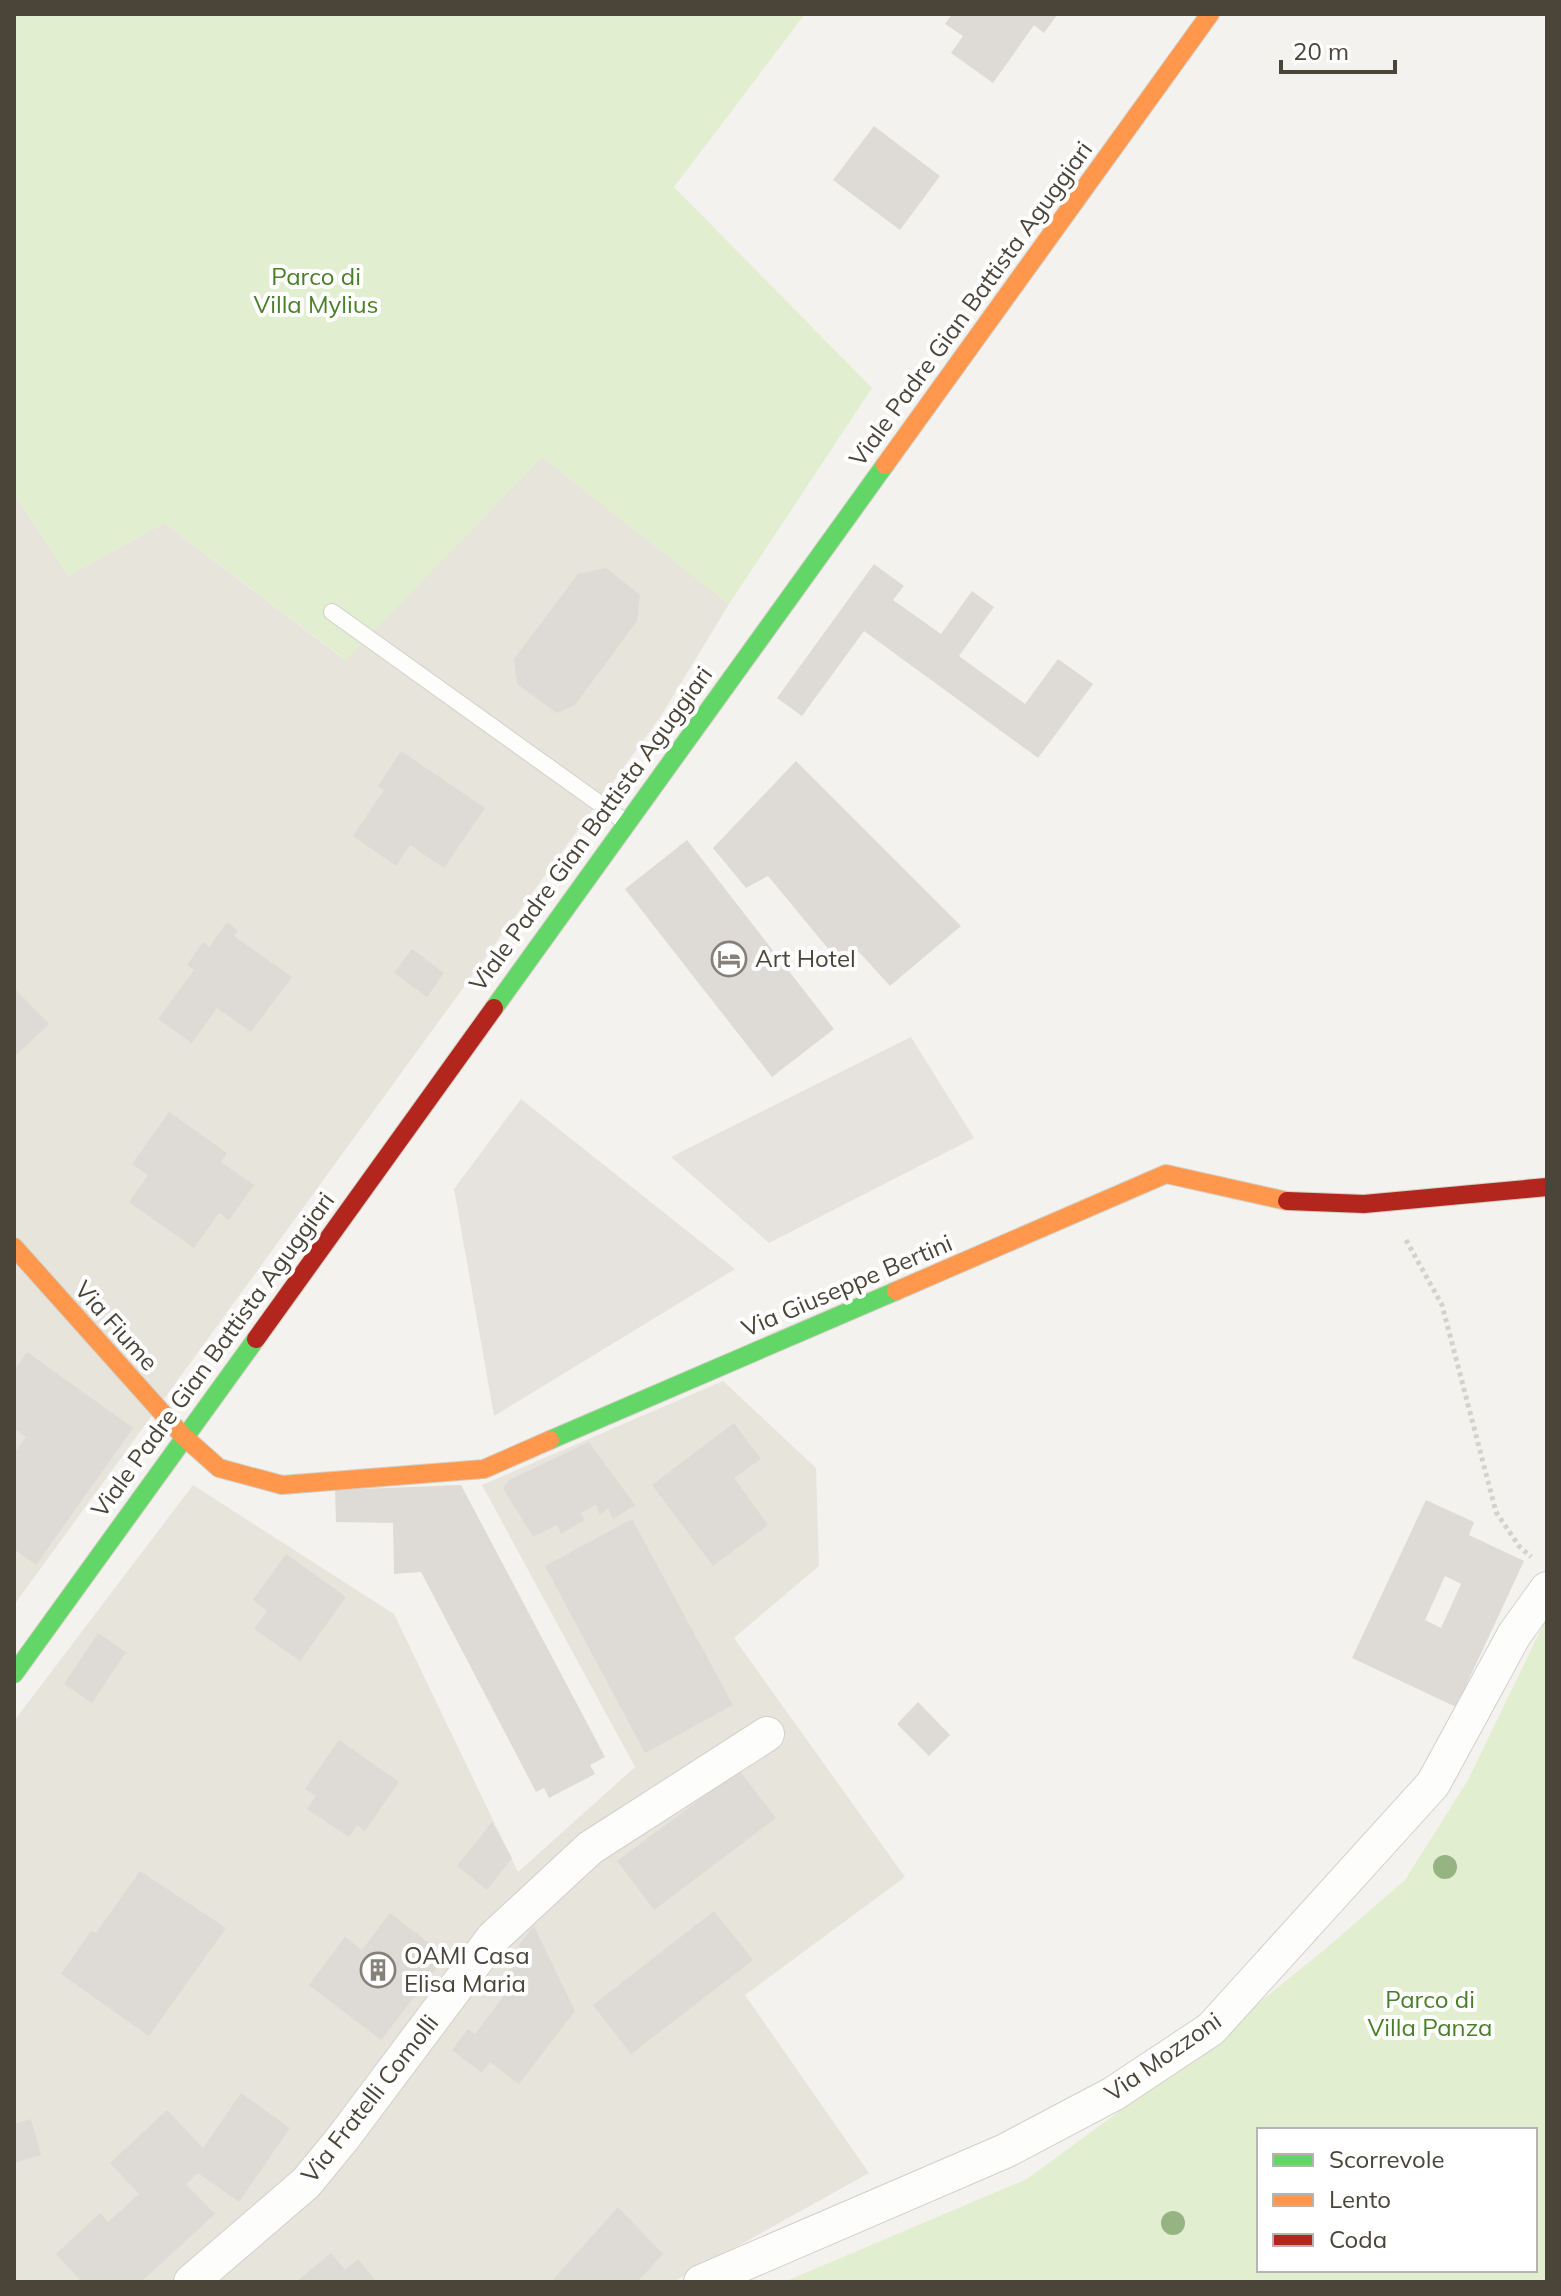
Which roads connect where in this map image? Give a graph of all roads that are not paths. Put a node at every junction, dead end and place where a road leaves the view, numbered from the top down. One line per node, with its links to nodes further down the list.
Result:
1 (1210, 14): 3 (main road, Viale Padre Gian Battista Aguggiari)
2 (332, 612): 3 (lane)
3 (626, 822): 6 (main road, Viale Padre Gian Battista Aguggiari)
4 (1547, 1187): 6 (main road, Via Giuseppe Bertini)
5 (14, 1247): 6 (main road, Via Fiume)
6 (183, 1436): 8 (main road, Viale Padre Gian Battista Aguggiari)
7 (1542, 1576): 11 (street, Via Mozzoni)
8 (14, 1674)
9 (767, 1734): 10 (street, Via Fratelli Comolli)
10 (191, 2282)
11 (701, 2282)

